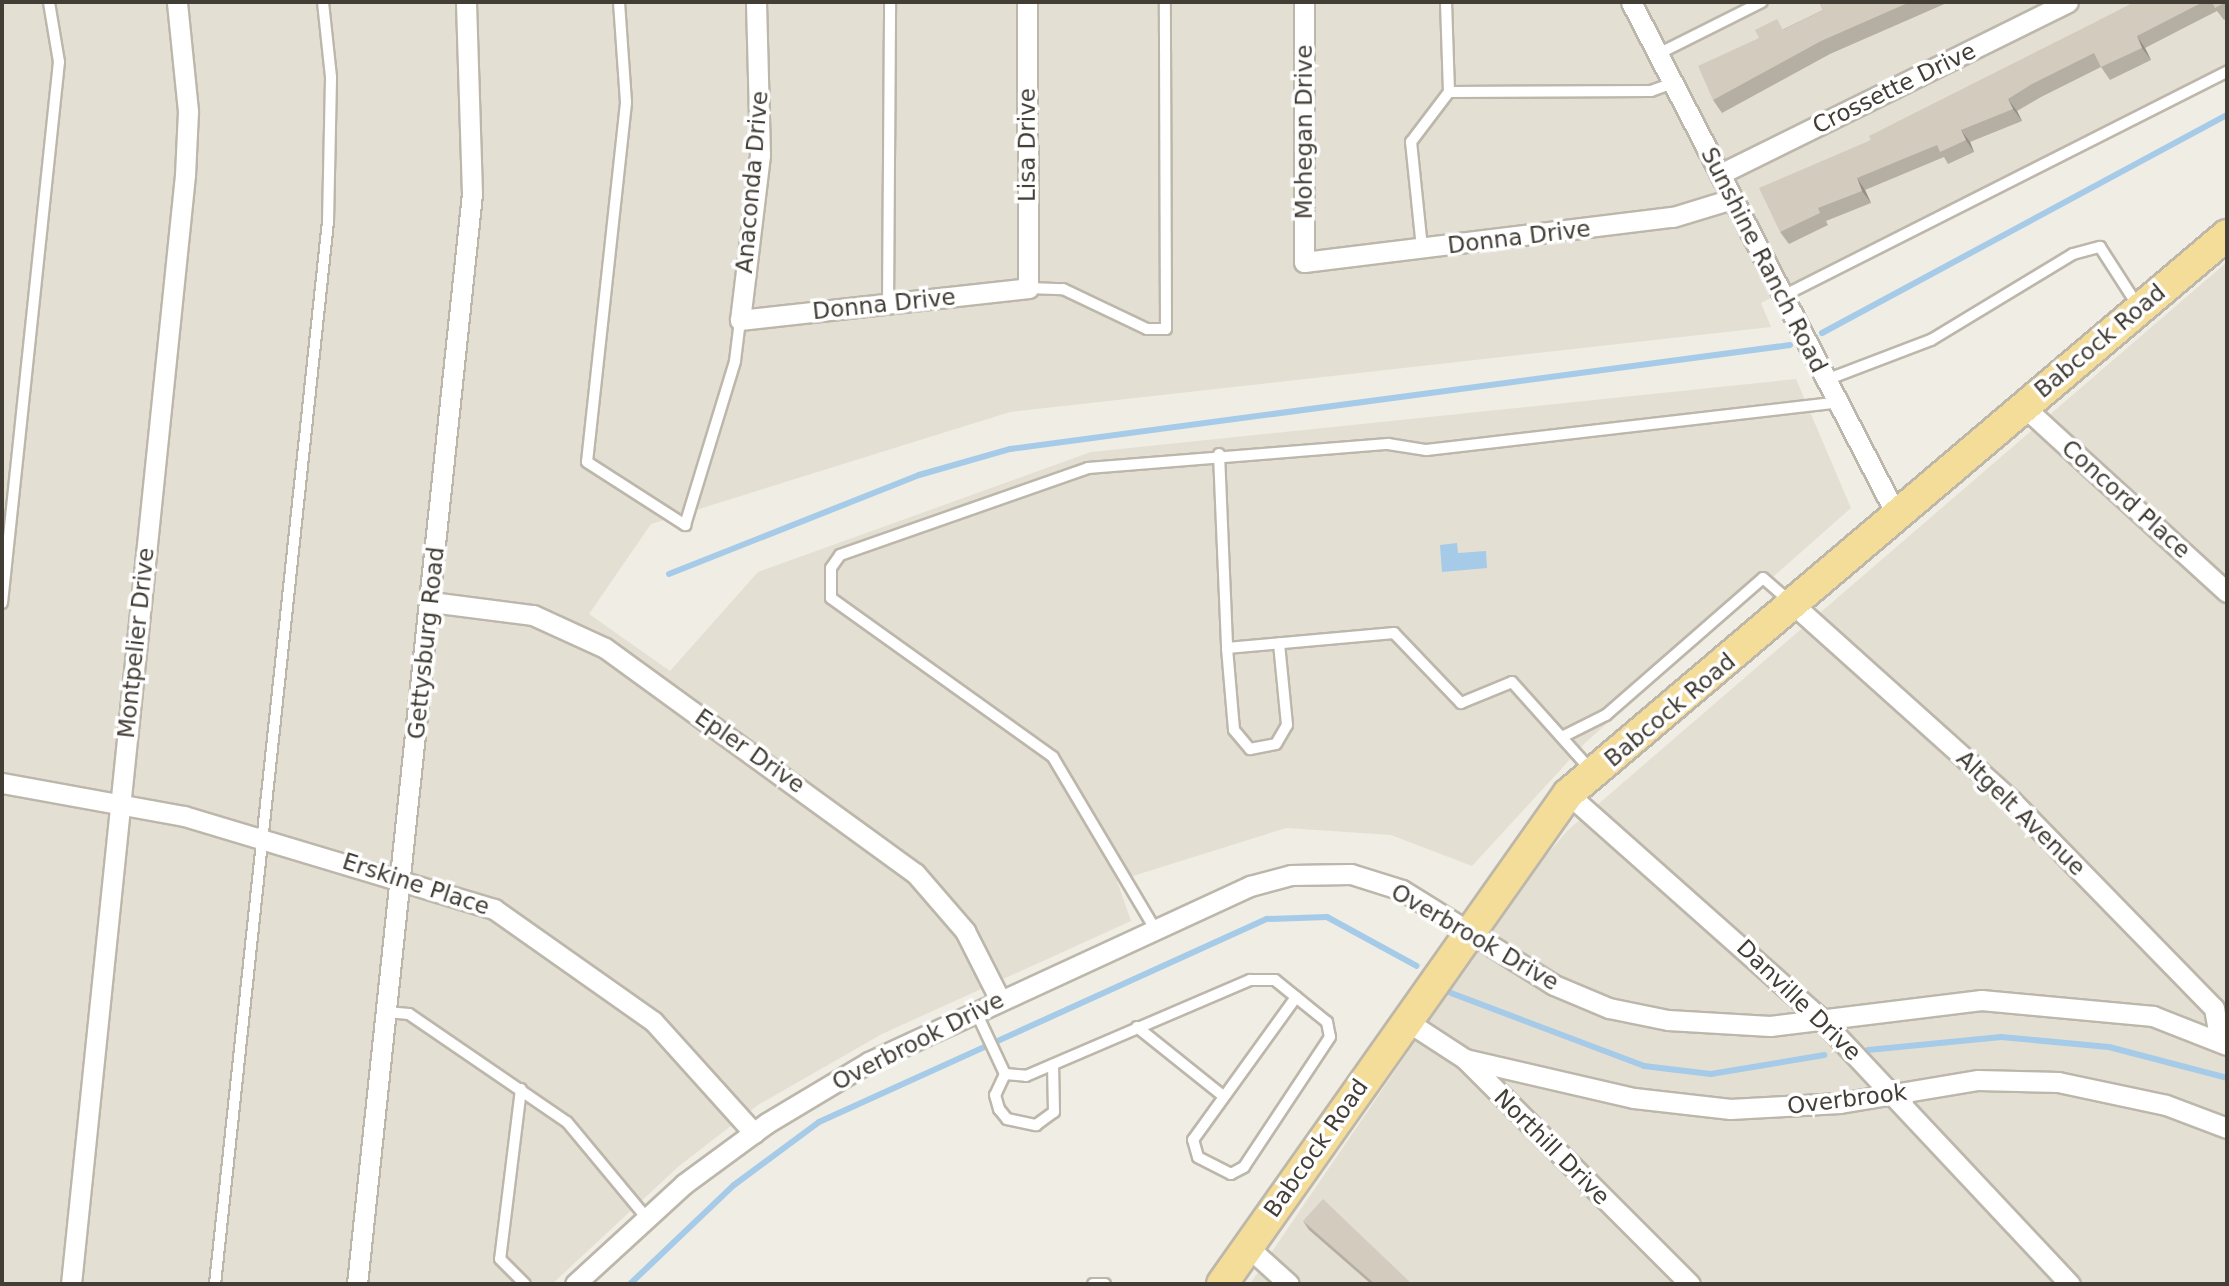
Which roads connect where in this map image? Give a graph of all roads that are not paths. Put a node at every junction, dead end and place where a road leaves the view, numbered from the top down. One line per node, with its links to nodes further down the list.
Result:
1 (49, 2): 36 (lane)
2 (177, 2): 44 (street, Montpelier Drive)
3 (323, 2): 45 (lane)
4 (467, 2): 35 (street, Gettysburg Road)
5 (619, 2): 28 (lane)
6 (756, 2): 28 (street, Anaconda Drive)
7 (890, 2): 26 (lane)
8 (1027, 2): 24 (street, Lisa Drive)
9 (1165, 2): 24 (lane)
10 (1304, 2): 23 (street, Mohegan Drive)
11 (1446, 2): 18 (lane)
12 (1631, 2): 15 (street, Sunshine Ranch Road)
13 (1762, 2): 15 (lane)
14 (2062, 3): 19 (street, Crossette Drive)
15 (1658, 54): 17 (street, Sunshine Ranch Road)
16 (2227, 72): 25 (lane)
17 (1673, 83): 18 (lane); 19 (street, Sunshine Ranch Road)
18 (1449, 92): 22 (lane)
19 (1720, 174): 20 (street, Sunshine Ranch Road)
20 (1731, 199): 22 (street, Donna Drive); 25 (street, Sunshine Ranch Road)
21 (2227, 235): 27 (main road, Babcock Road)
22 (1422, 249): 23 (street, Donna Drive)
23 (1304, 262)
24 (1028, 288): 26 (street, Donna Drive)
25 (1780, 297): 29 (street, Sunshine Ranch Road)
26 (888, 304): 28 (street, Donna Drive)
27 (2139, 308): 29 (lane); 31 (main road, Babcock Road)
28 (740, 320)
29 (1825, 381): 30 (street, Sunshine Ranch Road)
30 (1836, 403): 32 (lane); 33 (street, Sunshine Ranch Road)
31 (2023, 406): 33 (main road, Babcock Road); 34 (street, Concord Place)
32 (1219, 454): 39 (lane); 47 (lane)
33 (1898, 519): 37 (main road, Babcock Road)
34 (2227, 592)
35 (431, 602): 46 (street, Gettysburg Road); 50 (street, Epler Drive)
36 (2, 603)
37 (1795, 606): 40 (lane); 41 (main road, Babcock Road); 56 (street, Altgelt Avenue)
38 (1279, 643): 39 (lane); 39 (lane); 40 (lane)
39 (1227, 648)
40 (1562, 737): 41 (lane)
41 (1594, 773): 43 (main road, Babcock Road)
42 (2, 783): 44 (street, Erskine Place)
43 (1568, 794): 48 (main road, Babcock Road); 52 (street, Danville Drive)
44 (119, 802): 45 (street, Erskine Place); 67 (street, Montpelier Drive)
45 (263, 837): 46 (street, Erskine Place); 68 (lane)
46 (400, 878): 51 (street, Gettysburg Road); 64 (street, Erskine Place)
47 (1154, 929): 48 (street, Overbrook Drive); 50 (street, Overbrook Drive)
48 (1468, 930): 52 (street, Overbrook Drive); 54 (main road, Babcock Road)
49 (1296, 997): 55 (lane); 61 (lane); 61 (lane)
50 (1000, 1000): 53 (street, Overbrook Drive)
51 (386, 1012): 60 (lane); 69 (street, Gettysburg Road)
52 (1820, 1018): 56 (street, Overbrook Drive); 62 (street, Danville Drive)
53 (980, 1020): 59 (lane); 64 (street, Overbrook Drive)
54 (1405, 1020): 57 (street, Northill Drive); 66 (main road, Babcock Road)
55 (1137, 1027): 58 (lane); 61 (lane)
56 (2224, 1043)
57 (1465, 1059): 62 (street, Overbrook); 76 (street, Northill Drive)
58 (1054, 1065): 59 (lane); 59 (lane)
59 (1002, 1069)
60 (522, 1089): 65 (lane); 70 (lane)
61 (1223, 1095)
62 (1896, 1095): 63 (street, Overbrook); 77 (street, Danville Drive)
63 (2227, 1128)
64 (754, 1133): 65 (street, Overbrook Drive)
65 (646, 1217): 71 (street, Overbrook Drive)
66 (1248, 1247): 74 (main road, Babcock Road); 75 (street)
67 (71, 1284)
68 (215, 1284)
69 (357, 1284)
70 (525, 1284)
71 (575, 1284)
72 (1093, 1284): 73 (lane)
73 (1105, 1284)
74 (1222, 1284)
75 (1289, 1284)
76 (1690, 1284)
77 (2070, 1284)

